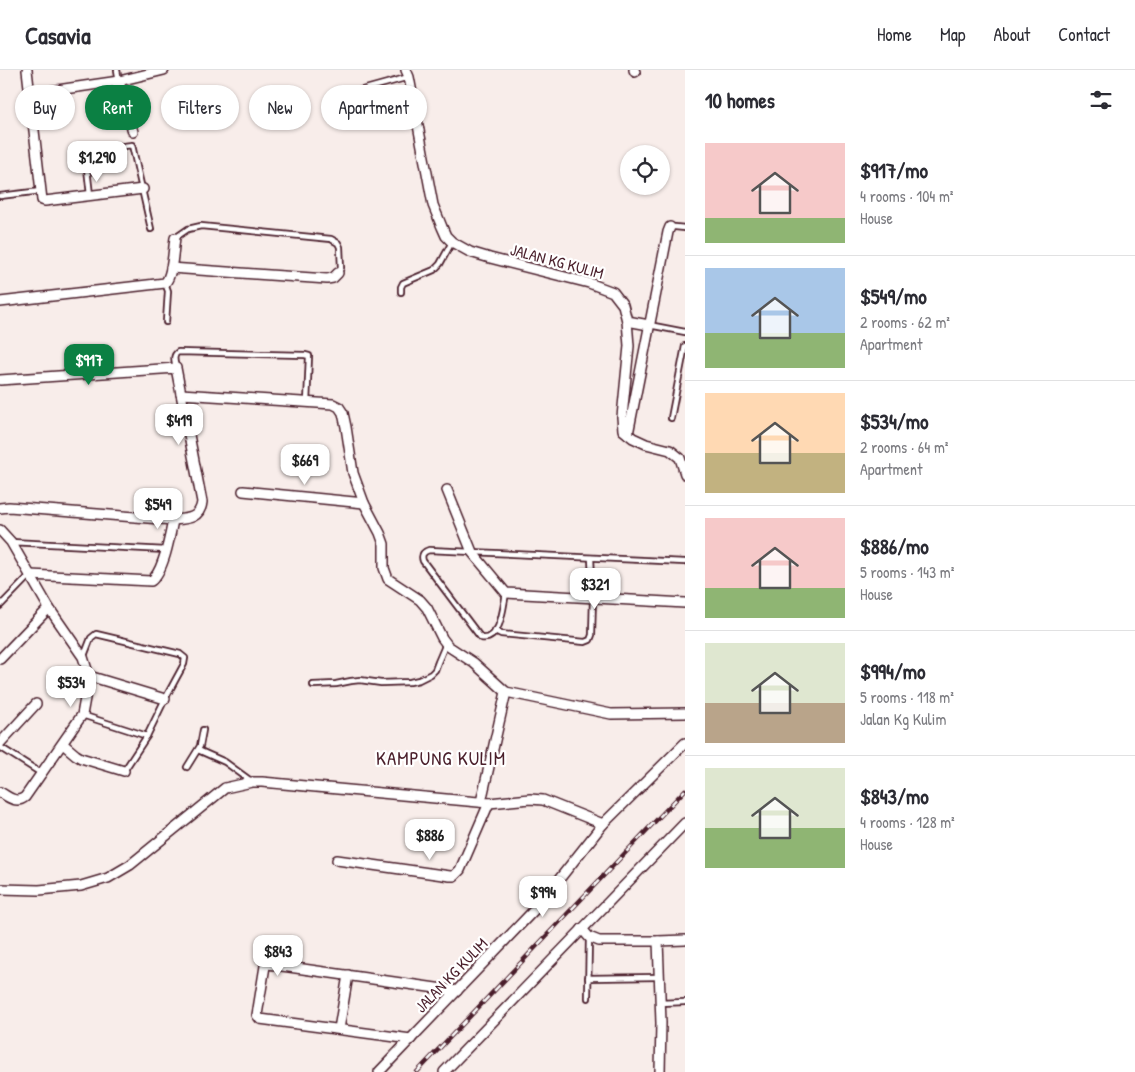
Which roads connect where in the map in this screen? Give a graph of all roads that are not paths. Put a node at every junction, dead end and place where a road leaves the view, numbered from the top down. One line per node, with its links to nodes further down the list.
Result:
1 (27, 70): 6 (street)
2 (117, 70): 5 (lane)
3 (164, 70): 5 (street)
4 (407, 74): 7 (lane); 19 (street)
5 (119, 81): 8 (street); 10 (street)
6 (29, 85)
7 (373, 85)
8 (75, 87)
9 (34, 130): 12 (street)
10 (133, 132)
11 (143, 189): 13 (street); 13 (lane); 17 (lane)
12 (41, 191): 13 (street); 14 (lane)
13 (90, 195)
14 (0, 196)
15 (670, 228): 16 (lane); 27 (street)
16 (685, 228)
17 (152, 229)
18 (174, 238): 20 (street); 21 (lane)
19 (452, 242): 23 (lane); 25 (street, JALAN KG KULIM)
20 (171, 268): 21 (street); 22 (street)
21 (338, 274)
22 (165, 283): 24 (street); 26 (lane)
23 (401, 292)
24 (0, 302)
25 (627, 321): 27 (street); 35 (street, JALAN KG KULIM)
26 (166, 322)
27 (649, 326): 28 (lane); 35 (street)
28 (685, 332)
29 (685, 346): 34 (lane)
30 (176, 368): 31 (street); 32 (street); 33 (lane)
31 (0, 380)
32 (181, 394): 33 (street); 41 (street)
33 (307, 402): 39 (street)
34 (671, 418)
35 (628, 434): 36 (street)
36 (685, 474)
37 (447, 490): 45 (street)
38 (243, 491): 39 (street)
39 (364, 503): 55 (street)
40 (0, 508): 41 (street)
41 (173, 520): 44 (street)
42 (0, 530): 43 (street)
43 (11, 542): 44 (lane); 48 (street)
44 (167, 550): 48 (street)
45 (472, 552): 46 (lane); 49 (street); 54 (lane)
46 (591, 558): 47 (lane); 50 (lane)
47 (685, 562)
48 (30, 574): 52 (lane); 53 (street)
49 (506, 594): 50 (street); 54 (lane)
50 (593, 598): 51 (street); 54 (lane)
51 (685, 603)
52 (0, 606)
53 (49, 608): 56 (street); 57 (street)
54 (496, 631)
55 (445, 642): 59 (lane); 60 (street)
56 (83, 658): 58 (street); 61 (lane)
57 (0, 659)
58 (89, 676): 61 (street); 64 (street)
59 (313, 685)
60 (506, 692): 63 (street); 77 (street)
61 (165, 698): 66 (lane)
62 (36, 704): 67 (street)
63 (685, 713)
64 (82, 715): 66 (lane); 69 (street)
65 (203, 730): 71 (lane)
66 (147, 736): 73 (lane)
67 (0, 743)
68 (685, 743): 79 (street, JALAN KG KULIM)
69 (63, 744): 73 (street); 74 (street)
70 (0, 747): 74 (lane)
71 (198, 750): 72 (lane); 75 (lane)
72 (186, 767)
73 (124, 770)
74 (42, 773): 76 (street)
75 (252, 782): 77 (street); 81 (street)
76 (0, 792)
77 (485, 802): 79 (street); 80 (street)
78 (685, 822): 82 (street)
79 (603, 824): 89 (street, JALAN KG KULIM)
80 (337, 860)
81 (0, 889)
82 (582, 929): 83 (street); 96 (street)
83 (589, 937): 85 (street); 88 (lane)
84 (685, 940): 85 (street)
85 (658, 941): 87 (street)
86 (348, 975): 89 (street); 93 (street); 93 (street)
87 (659, 977): 88 (lane); 92 (street)
88 (588, 978): 90 (lane)
89 (457, 991): 94 (street, JALAN KG KULIM)
90 (588, 998)
91 (685, 1002): 92 (lane)
92 (660, 1003): 97 (street)
93 (339, 1029): 94 (street)
94 (411, 1039): 95 (street, JALAN KG KULIM)
95 (379, 1072)
96 (444, 1072)
97 (660, 1072)

